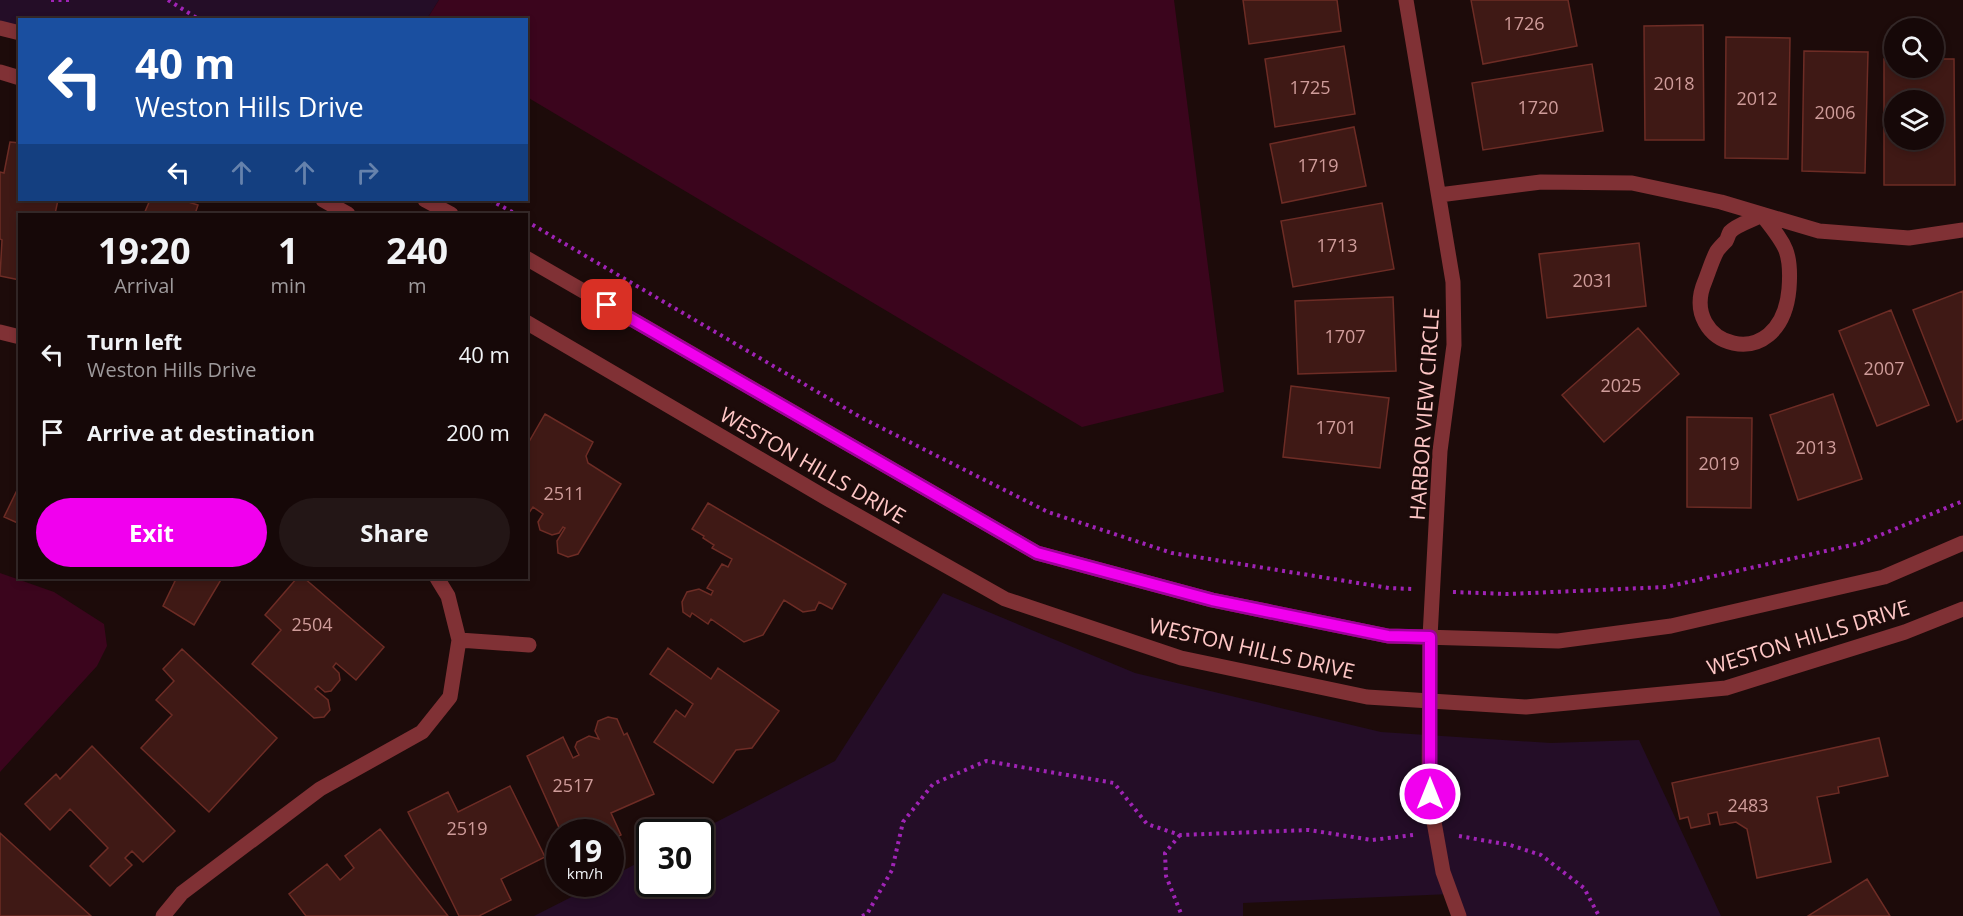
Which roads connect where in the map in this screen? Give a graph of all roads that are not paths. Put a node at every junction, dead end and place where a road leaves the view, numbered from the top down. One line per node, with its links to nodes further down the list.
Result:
1 (1406, 0): 6 (street, HARBOR VIEW CIRCLE)
2 (0, 28): 3 (street)
3 (18, 32)
4 (0, 72): 5 (street)
5 (18, 77)
6 (1439, 195): 11 (street); 20 (street, HARBOR VIEW CIRCLE)
7 (325, 201): 9 (street)
8 (427, 201): 10 (street)
9 (346, 213)
10 (449, 213)
11 (1762, 215): 11 (street); 12 (street)
12 (1963, 230)
13 (528, 259): 20 (street, WESTON HILLS DRIVE)
14 (528, 323): 23 (street, WESTON HILLS DRIVE)
15 (0, 332): 16 (street)
16 (18, 336)
17 (1963, 543): 20 (street, WESTON HILLS DRIVE)
18 (438, 579): 21 (street)
19 (1963, 609): 23 (street, WESTON HILLS DRIVE)
20 (1430, 637): 23 (street, HARBOR VIEW CIRCLE)
21 (459, 640): 22 (street); 24 (street)
22 (529, 645)
23 (1430, 701): 25 (street, HARBOR VIEW CIRCLE)
24 (163, 916)
25 (1460, 916)

